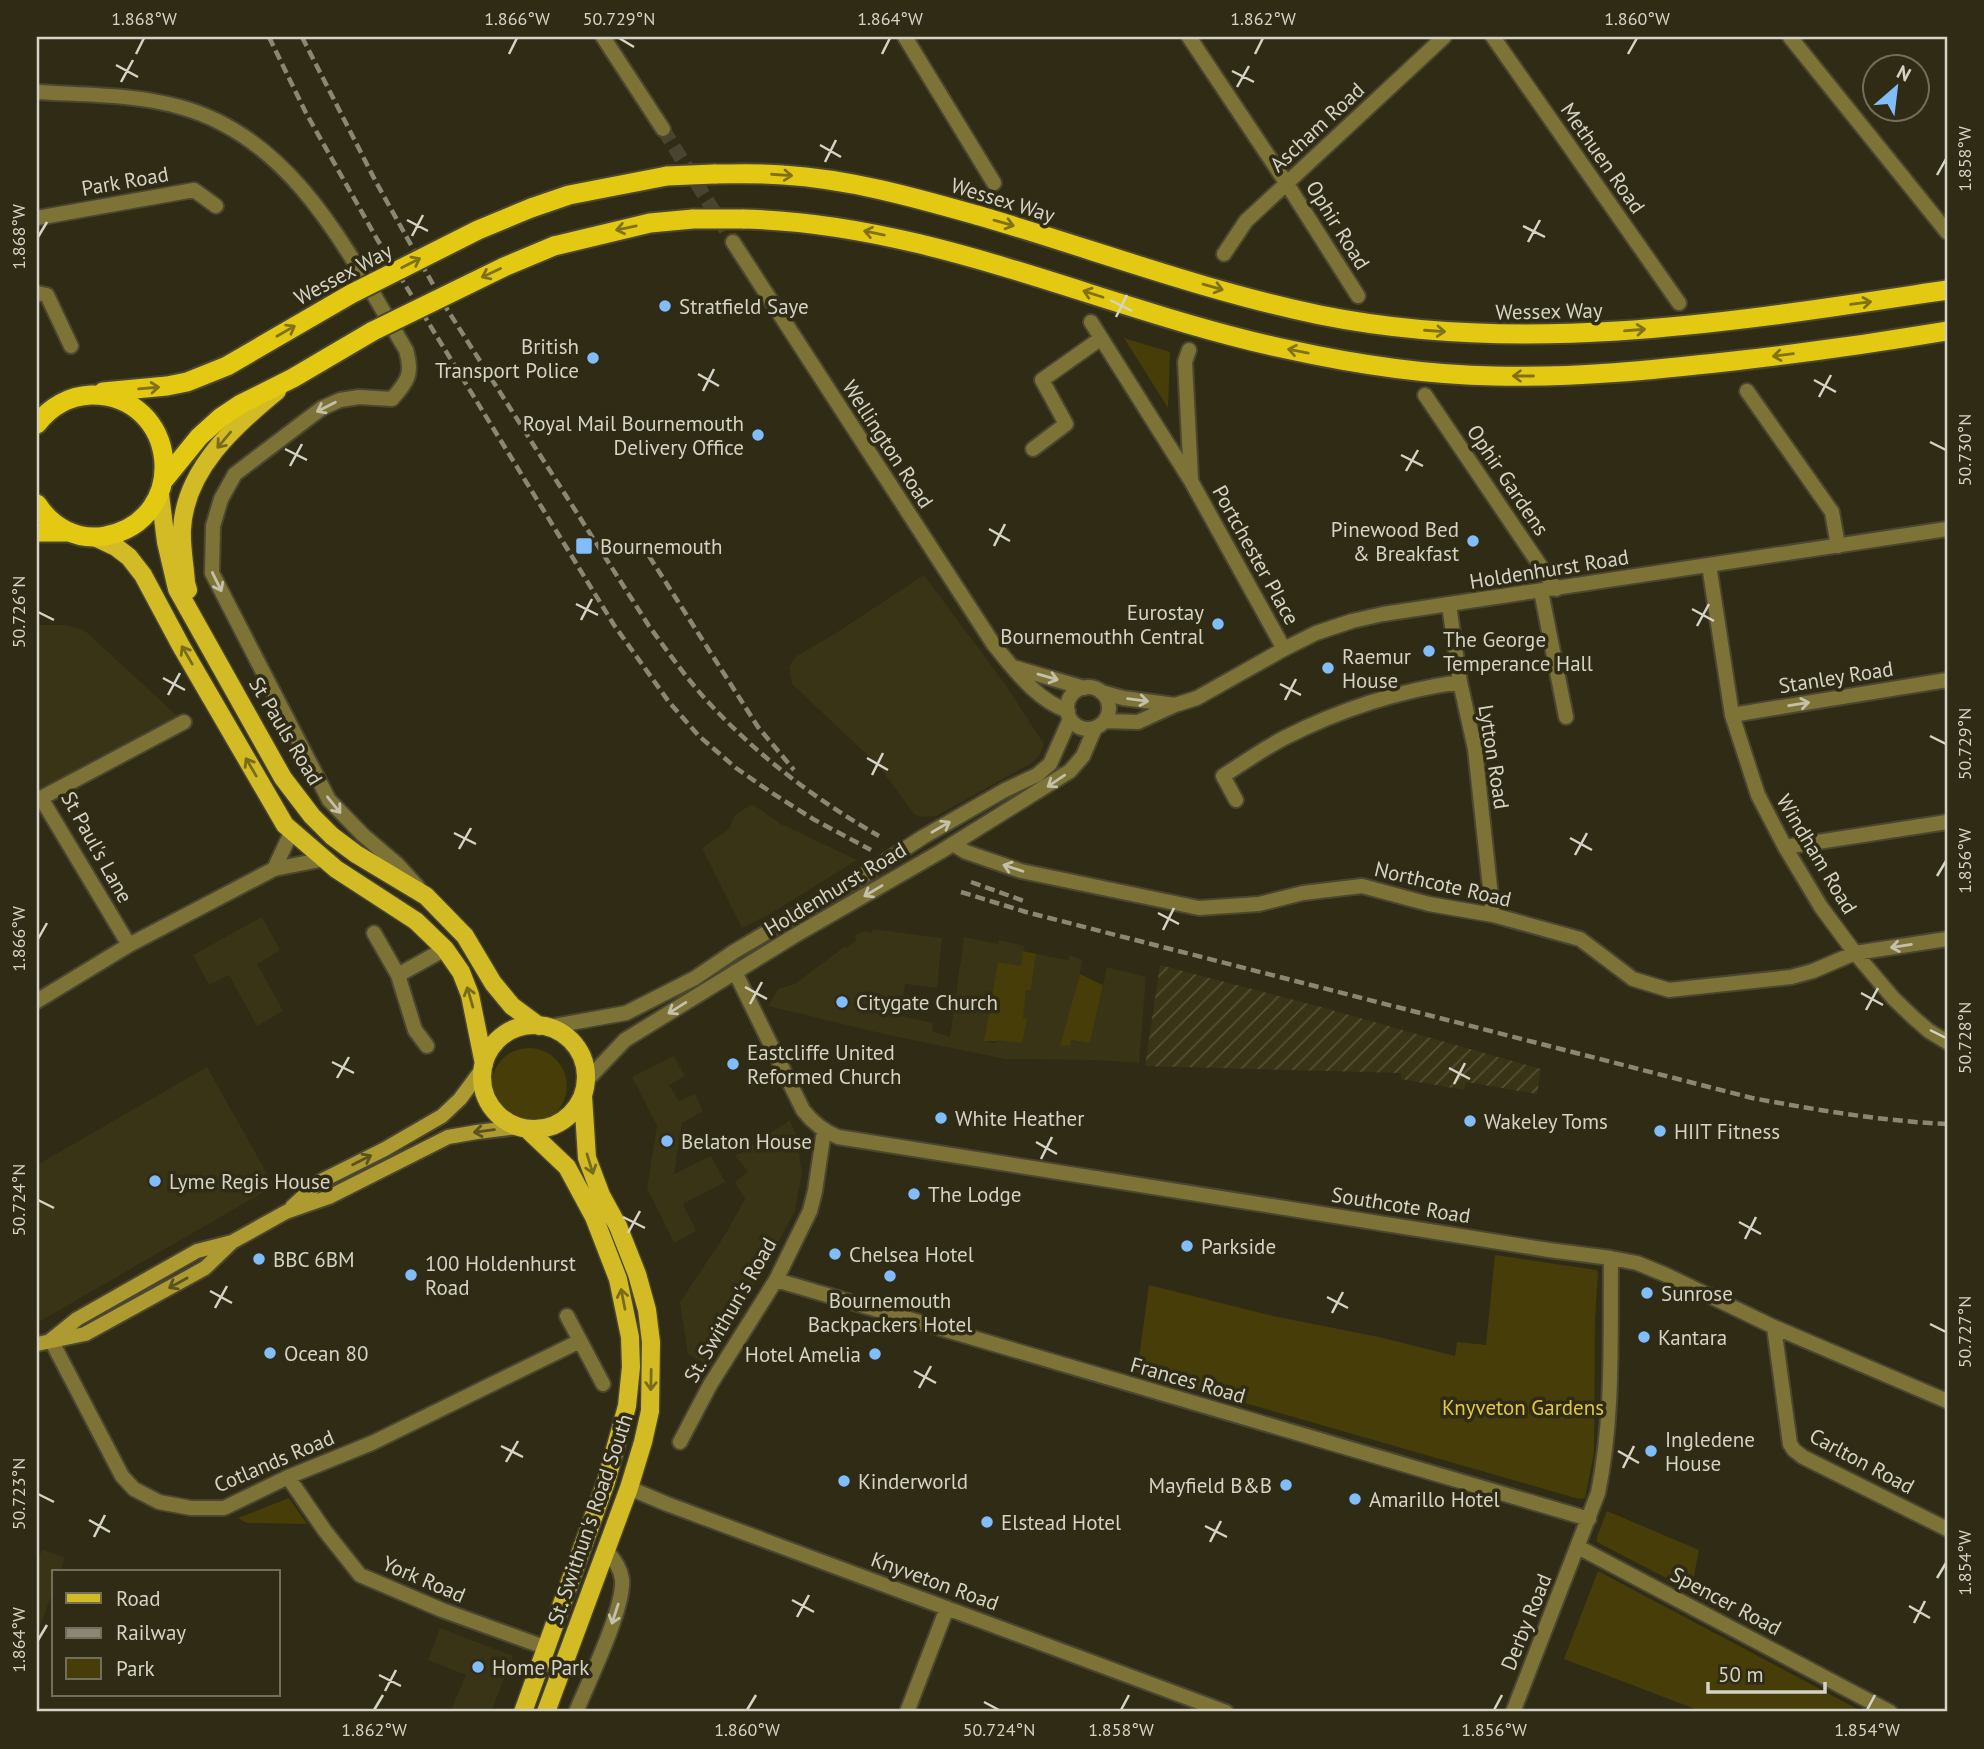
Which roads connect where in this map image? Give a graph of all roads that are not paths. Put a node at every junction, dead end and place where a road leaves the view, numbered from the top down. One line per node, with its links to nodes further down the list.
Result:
1 (603, 37): 8 (street)
2 (905, 37): 9 (street)
3 (1189, 37): 10 (street, Ophir Road)
4 (1444, 37): 10 (street, Ascham Road)
5 (1493, 37): 19 (street, Methuen Road)
6 (1790, 37): 13 (street)
7 (37, 92): 62 (street, one-way to 62)
8 (663, 129)
9 (994, 183)
10 (1287, 184): 15 (street, Ascham Road); 18 (street, Ophir Road)
11 (216, 206): 12 (street, Park Road)
12 (37, 218)
13 (1947, 232)
14 (733, 242): 44 (street, Wellington Road)
15 (1224, 254)
16 (1947, 290): 28 (highway, Wessex Way, one-way to 16, bridge)
17 (37, 293): 23 (street)
18 (1358, 296)
19 (1679, 303)
20 (1091, 322): 22 (street, Portchester Place)
21 (1947, 331): 25 (highway, one-way to 25, bridge)
22 (1100, 339): 30 (street); 31 (street, Portchester Place)
23 (71, 346)
24 (1189, 350): 31 (street, Portchester Place)
25 (293, 378): 32 (highway); 42 (main road, one-way to 42)
26 (1747, 391): 38 (street)
27 (1425, 395): 40 (street, Ophir Gardens)
28 (81, 396): 29 (highway); 32 (highway)
29 (37, 424)
30 (1033, 449)
31 (1191, 481): 43 (street, Portchester Place)
32 (162, 487): 37 (highway); 42 (main road, St Pauls Road)
33 (37, 505): 36 (highway)
34 (1947, 529): 38 (street, Holdenhurst Road)
35 (37, 532): 36 (highway)
36 (66, 532): 37 (highway)
37 (97, 538): 57 (main road, one-way to 37)
38 (1838, 546): 39 (street, Holdenhurst Road)
39 (1709, 565): 40 (street, Holdenhurst Road); 51 (street, Windham Road)
40 (1549, 590): 41 (street, Holdenhurst Road); 52 (street)
41 (1449, 605): 43 (street, Holdenhurst Road); 46 (street, Lytton Road)
42 (201, 631): 62 (main road, St Pauls Road)
43 (1284, 649): 49 (street, Holdenhurst Road)
44 (1012, 667): 47 (street, one-way to 47); 50 (street, Wellington Road)
45 (1947, 680): 51 (street, Stanley Road, one-way to 45)
46 (1460, 682): 55 (street); 63 (street, Lytton Road)
47 (1084, 688): 48 (street, Holdenhurst Road); 50 (street, Holdenhurst Road)
48 (1101, 692): 49 (street, Holdenhurst Road, one-way to 49); 54 (street)
49 (1175, 705): 54 (street, Holdenhurst Road)
50 (1069, 715): 54 (street, Holdenhurst Road); 72 (street, Holdenhurst Road, one-way to 50)
51 (1731, 715): 59 (street, Windham Road)
52 (1566, 717)
53 (184, 722): 66 (street, St Paul's Lane)
54 (1100, 724): 58 (street, Holdenhurst Road, one-way to 58)
55 (1236, 800)
56 (1947, 821): 59 (street)
57 (292, 831): 60 (main road); 61 (street)
58 (959, 848): 63 (street, Northcote Road, one-way to 58); 69 (street, Holdenhurst Road, one-way to 69)
59 (1785, 848): 68 (street, Windham Road)
60 (325, 859): 61 (street); 67 (main road)
61 (274, 869): 66 (street)
62 (426, 896): 72 (main road, St Pauls Road)
63 (1493, 915): 68 (street, Northcote Road)
64 (374, 933): 70 (street)
65 (1947, 939): 68 (street, Northcote Road, one-way to 68)
66 (129, 945): 71 (street)
67 (445, 949): 70 (street); 75 (main road, one-way to 67)
68 (1855, 953): 73 (street, Windham Road)
69 (735, 972): 76 (street, Holdenhurst Road, one-way to 76); 78 (street)
70 (398, 975): 74 (street)
71 (37, 1001)
72 (544, 1026): 75 (main road); 76 (main road)
73 (1947, 1042)
74 (427, 1046)
75 (484, 1066): 77 (main road); 79 (main road, one-way to 75)
76 (584, 1088): 77 (main road); 90 (main road, St. Swithun's Road South, one-way to 90)
77 (523, 1128): 79 (main road, one-way to 79); 96 (main road, St. Swithun's Road South, one-way to 77)
78 (824, 1131): 80 (street, Southcote Road); 81 (street, St. Swithun's Road)
79 (286, 1212): 85 (main road)
80 (1611, 1258): 83 (street, Southcote Road); 91 (street, Derby Road)
81 (776, 1280): 88 (street, St. Swithun's Road); 91 (street, Frances Road)
82 (567, 1316): 84 (street)
83 (1774, 1327): 87 (street, Southcote Road); 92 (street, Carlton Road)
84 (580, 1341): 86 (street); 89 (street, Cotlands Road)
85 (44, 1342): 89 (street, Cotlands Road)
86 (603, 1384)
87 (1947, 1401)
88 (680, 1442)
89 (288, 1477): 96 (street, York Road)
90 (629, 1488): 94 (main road, St. Swithun's Road South); 95 (street, Knyveton Road)
91 (1589, 1519): 93 (street, Derby Road)
92 (1947, 1529)
93 (1578, 1547): 102 (street, Derby Road); 103 (street, Spencer Road)
94 (607, 1551): 98 (main road, St. Swithun's Road South); 99 (street, one-way to 99)
95 (947, 1608): 100 (street); 101 (street, Knyveton Road)
96 (547, 1648): 97 (main road, St. Swithun's Road South)
97 (523, 1712)
98 (546, 1712)
99 (576, 1712)
100 (906, 1712)
101 (1226, 1712)
102 (1513, 1712)
103 (1890, 1712)

